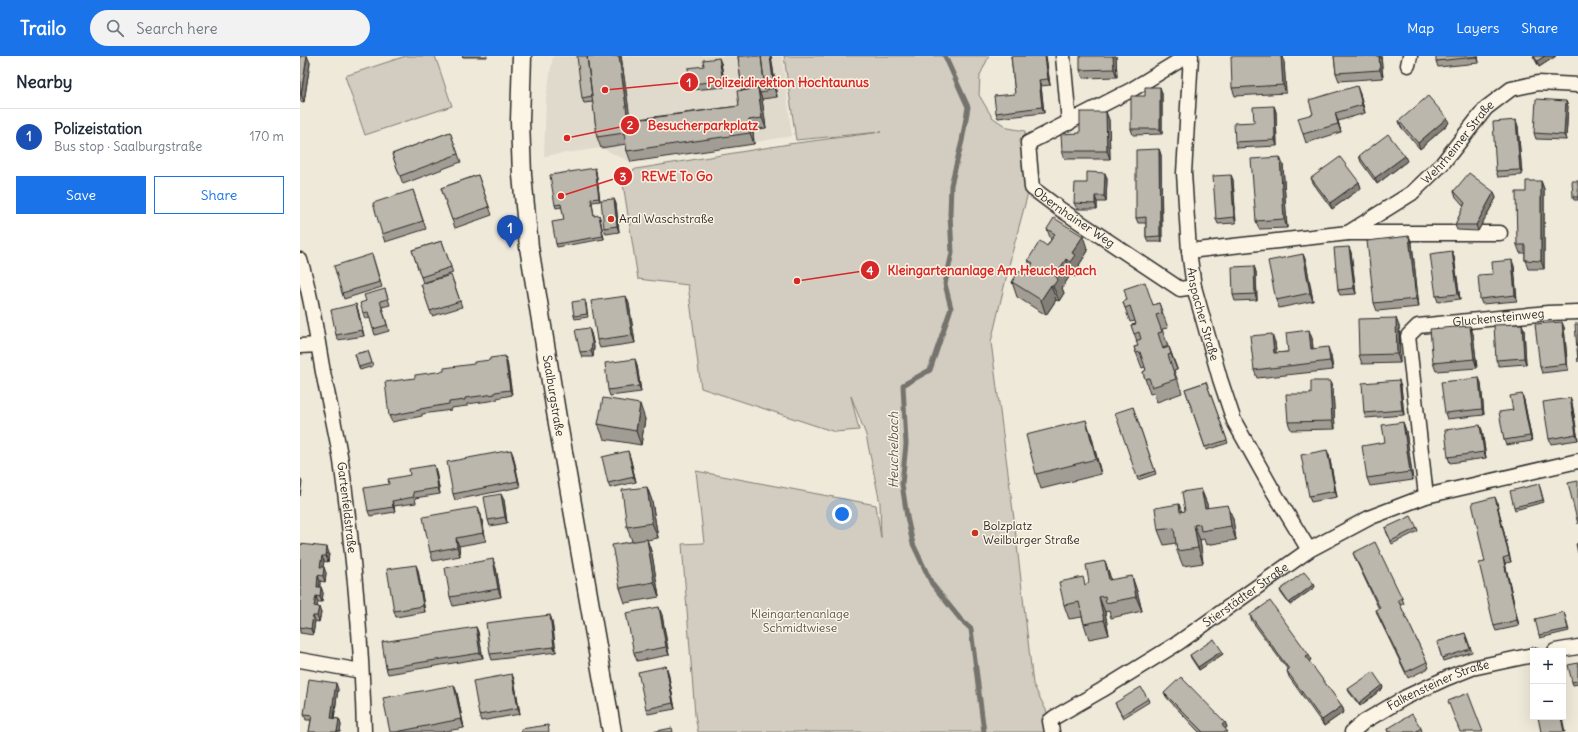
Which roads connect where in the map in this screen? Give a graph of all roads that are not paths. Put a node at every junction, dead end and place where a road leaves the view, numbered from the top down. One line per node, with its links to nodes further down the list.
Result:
1 (522, 56): 23 (street, Saalburgstraße)
2 (1063, 56): 5 (street)
3 (1191, 58): 5 (street, Obernhainer Weg); 8 (street, Anspacher Straße)
4 (1578, 85): 6 (street, Wehrheimer Straße)
5 (1069, 123): 10 (street, Obernhainer Weg)
6 (1348, 233): 7 (street, Wehrheimer Straße); 8 (street, Wehrheimer Straße)
7 (1500, 233)
8 (1189, 251): 10 (street, Anspacher Straße)
9 (300, 260): 12 (street, Gartenfeldstraße)
10 (1194, 287): 16 (street, Anspacher Straße)
11 (1578, 312): 15 (street, Gluckensteinweg)
12 (318, 344): 13 (street); 21 (street, Gartenfeldstraße)
13 (300, 346)
14 (1578, 461): 15 (street, Stierstädter Straße)
15 (1426, 496): 16 (street, Stierstädter Straße)
16 (1309, 550): 24 (street, Stierstädter Straße)
17 (1578, 647): 18 (street)
18 (1566, 649)
19 (1530, 656): 25 (street, Falkensteiner Straße)
20 (300, 660): 21 (street)
21 (361, 672): 22 (street, Gartenfeldstraße)
22 (364, 732)
23 (612, 732)
24 (1052, 732)
25 (1352, 732)

